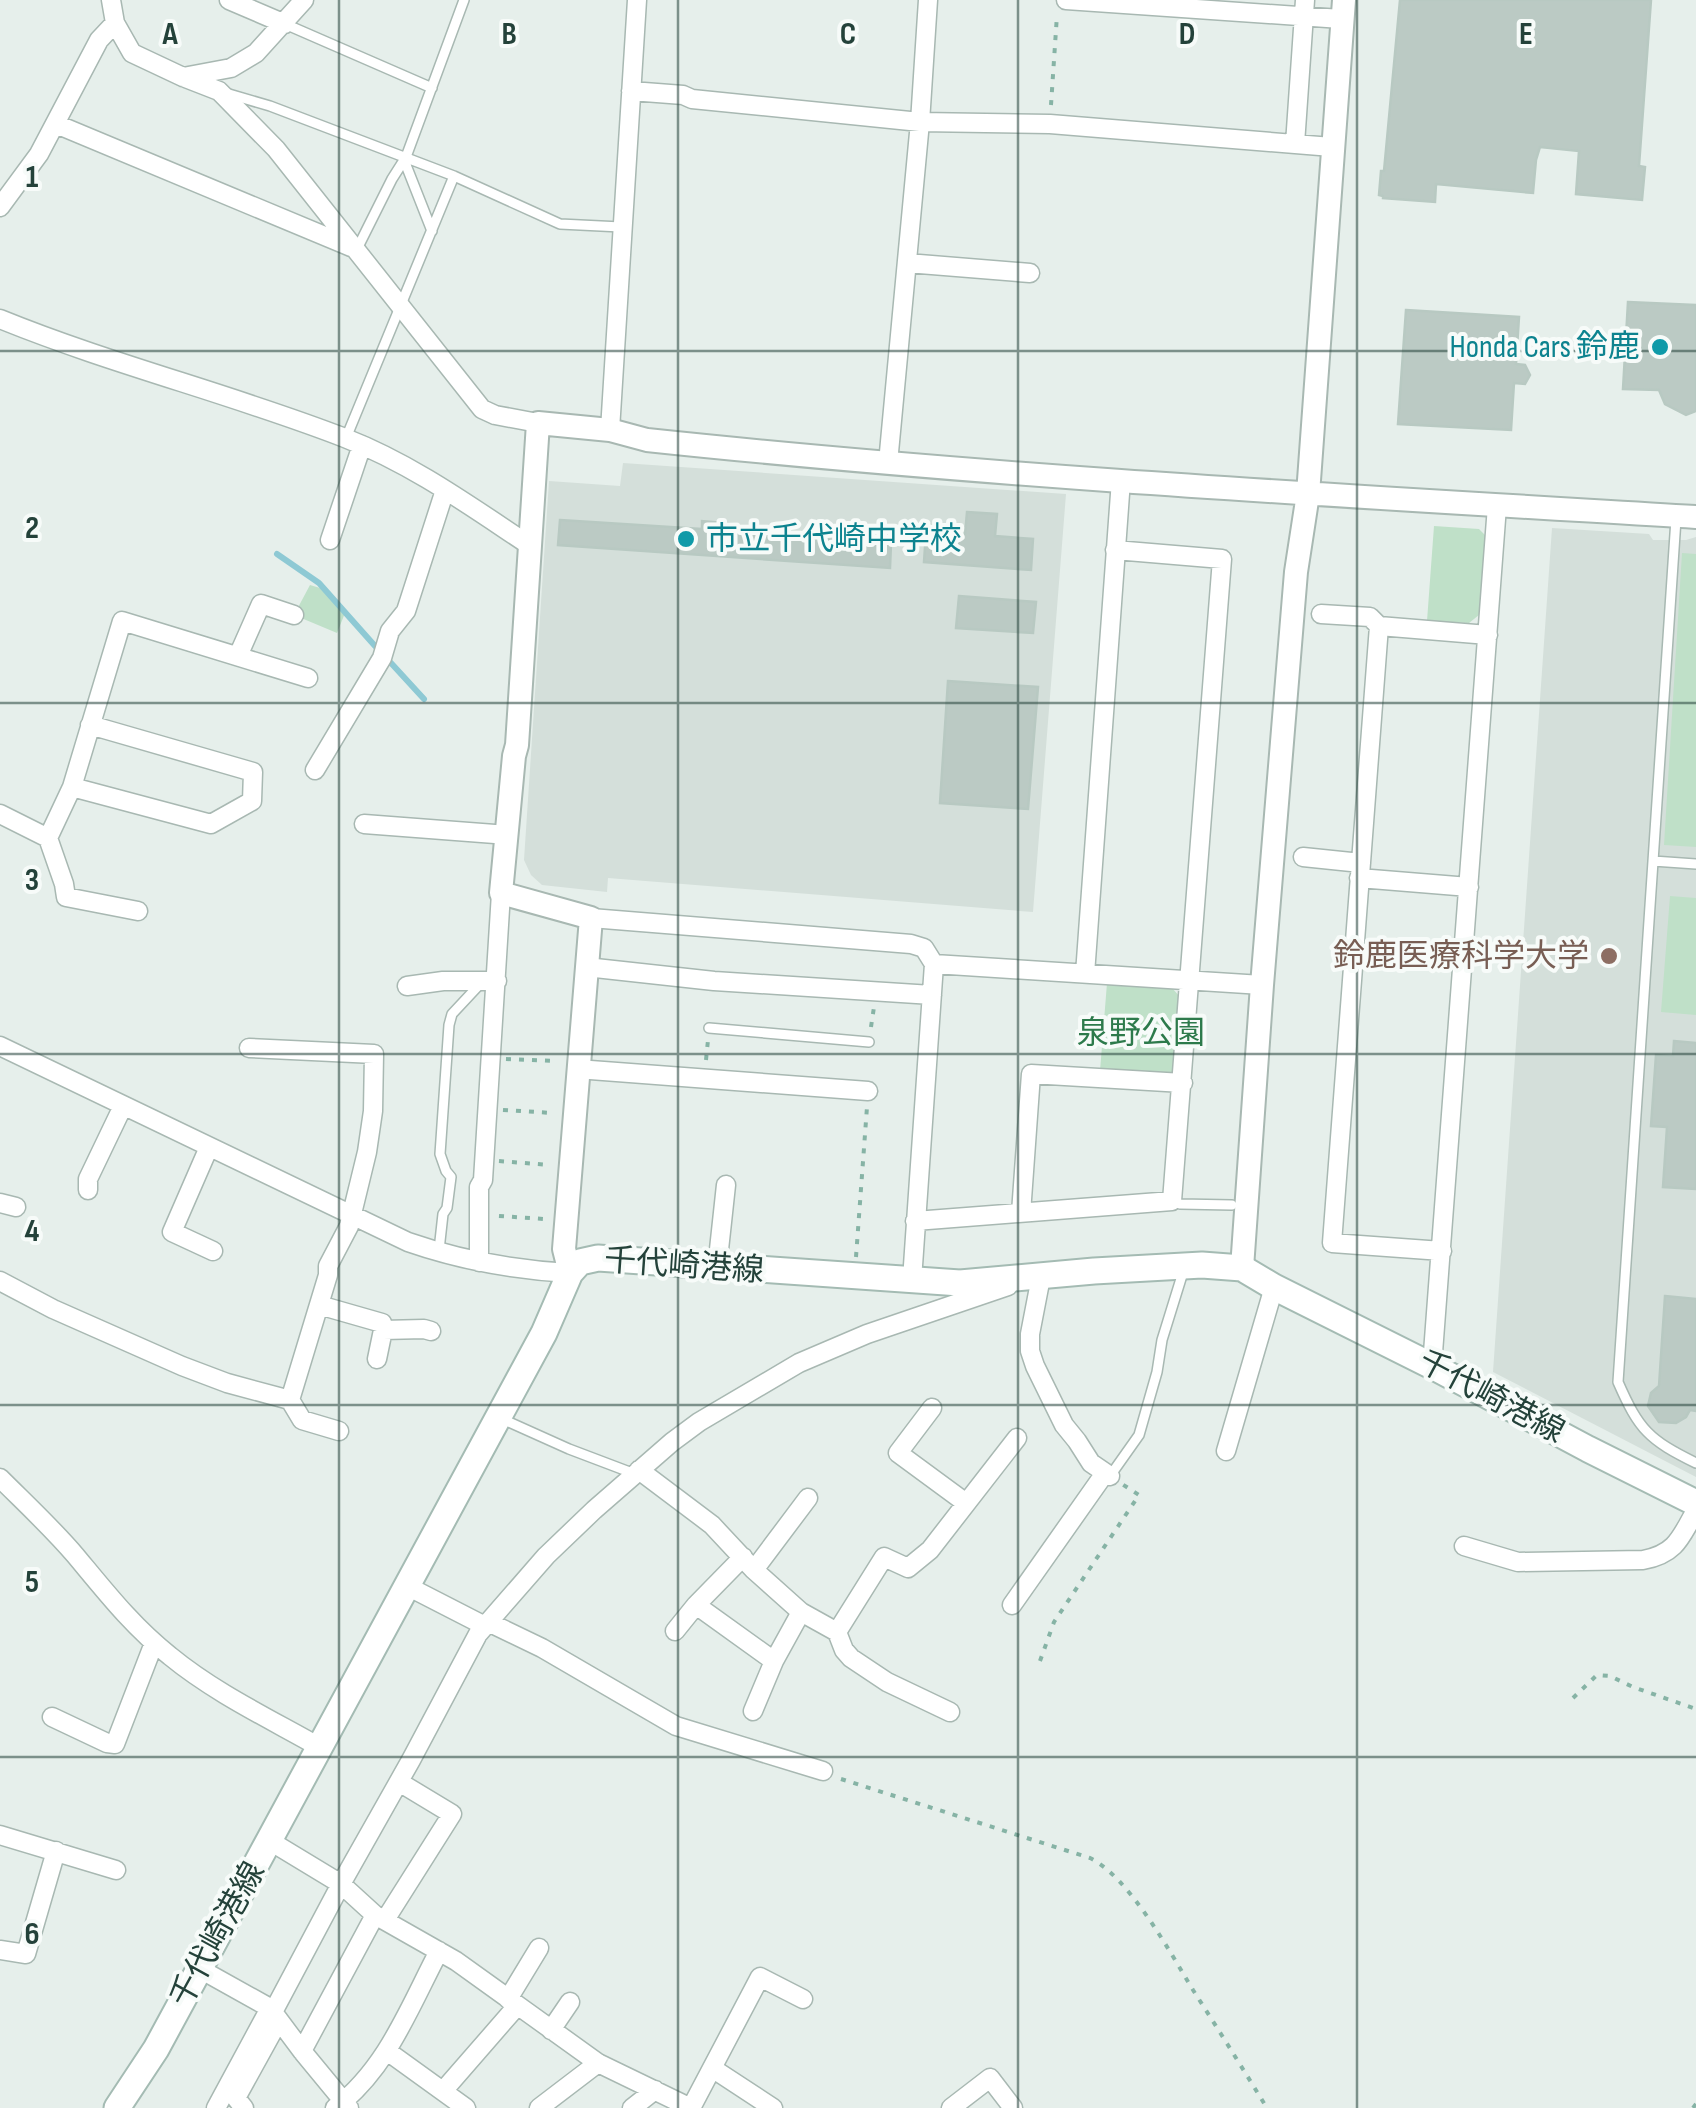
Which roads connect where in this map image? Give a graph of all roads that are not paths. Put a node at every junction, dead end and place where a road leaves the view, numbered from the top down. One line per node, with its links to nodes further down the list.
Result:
1 (111, 0): 10 (street)
2 (229, 0): 11 (street)
3 (304, 0): 11 (street)
4 (464, 0): 13 (lane)
5 (636, 0): 15 (street)
6 (928, 0): 16 (street)
7 (1066, 0): 8 (street)
8 (1304, 8): 9 (street); 18 (street)
9 (1342, 10): 19 (street)
10 (115, 23): 12 (street); 17 (street)
11 (285, 24): 12 (street); 13 (lane)
12 (183, 78): 14 (street)
13 (432, 88): 20 (lane)
14 (218, 91): 20 (lane); 25 (street)
15 (631, 91): 16 (street); 23 (street)
16 (920, 122): 18 (street); 26 (street)
17 (56, 124): 22 (street); 25 (street)
18 (1295, 144): 19 (street)
19 (1332, 147): 36 (street)
20 (405, 159): 21 (lane); 24 (lane); 25 (lane)
21 (454, 176): 23 (lane); 24 (lane)
22 (0, 208)
23 (621, 227): 31 (street)
24 (432, 231): 28 (lane)
25 (356, 249): 28 (street)
26 (907, 262): 27 (street); 33 (street)
27 (1030, 273)
28 (400, 307): 30 (street); 32 (lane)
29 (0, 319): 32 (street)
30 (538, 423): 31 (street); 40 (street)
31 (610, 430): 33 (street)
32 (354, 442): 35 (street); 39 (street)
33 (888, 463): 34 (street)
34 (1121, 480): 36 (street); 41 (street)
35 (445, 490): 40 (street); 49 (street)
36 (1308, 494): 37 (street); 68 (street)
37 (1497, 506): 38 (street); 45 (street)
38 (1686, 517): 56 (lane)
39 (330, 540)
40 (529, 545): 53 (street)
41 (1115, 550): 65 (street); 67 (street)
42 (1320, 614): 44 (street)
43 (294, 616): 46 (street)
44 (1379, 626): 45 (street); 58 (street)
45 (1488, 635): 59 (street)
46 (238, 656): 47 (street); 48 (street)
47 (308, 678)
48 (90, 725): 50 (street); 50 (street)
49 (315, 770)
50 (72, 787): 54 (street)
51 (0, 814): 54 (street)
52 (364, 824): 53 (street)
53 (508, 835): 60 (street)
54 (48, 838): 61 (street)
55 (1302, 858): 58 (street)
56 (1653, 861): 57 (lane); 110 (lane)
57 (1696, 864)
58 (1360, 870): 59 (street); 88 (street)
59 (1470, 887): 88 (street)
60 (502, 893): 62 (street); 66 (street)
61 (138, 911)
62 (591, 918): 63 (street); 64 (street)
63 (934, 964): 65 (street); 70 (street)
64 (586, 967): 70 (street); 75 (street)
65 (1084, 974): 67 (street)
66 (490, 981): 69 (street); 89 (lane); 90 (street)
67 (1190, 981): 68 (street); 76 (street)
68 (1262, 985): 93 (street)
69 (408, 986)
70 (932, 995): 86 (street)
71 (709, 1028): 72 (lane)
72 (870, 1042)
73 (0, 1046): 78 (street)
74 (249, 1048): 85 (street)
75 (578, 1066): 77 (street); 94 (street)
76 (1182, 1083): 82 (street); 84 (street)
77 (868, 1091)
78 (124, 1106): 79 (street); 81 (street)
79 (209, 1147): 85 (street); 87 (street)
80 (726, 1185): 92 (street)
81 (88, 1190)
82 (1172, 1201): 83 (lane); 84 (street)
83 (1232, 1205)
84 (1021, 1213): 86 (street)
85 (350, 1216): 89 (street); 99 (street)
86 (916, 1221): 96 (street)
87 (213, 1250)
88 (1442, 1252): 103 (street)
89 (439, 1253): 90 (street)
90 (480, 1262): 94 (street)
91 (1185, 1266): 93 (main road, 千代崎港線); 95 (main road, 千代崎港線); 112 (lane)
92 (717, 1268): 94 (main road, 千代崎港線); 96 (main road, 千代崎港線)
93 (1242, 1268): 98 (main road, 千代崎港線)
94 (570, 1273): 106 (main road, 千代崎港線)
95 (1036, 1277): 96 (main road, 千代崎港線); 111 (street); 112 (street)
96 (912, 1280)
97 (0, 1281): 104 (street)
98 (1274, 1288): 103 (main road, 千代崎港線); 109 (street)
99 (319, 1305): 100 (street); 104 (street)
100 (383, 1330): 101 (street); 102 (street)
101 (431, 1331)
102 (377, 1359)
103 (1432, 1366): 116 (main road, 千代崎港線)
104 (290, 1400): 107 (street)
105 (932, 1408): 115 (street)
106 (499, 1418): 111 (lane); 119 (main road, 千代崎港線)
107 (339, 1430)
108 (1017, 1438): 115 (street)
109 (1226, 1451)
110 (1696, 1463)
111 (638, 1472): 118 (street); 123 (street)
112 (1108, 1475): 121 (street)
113 (0, 1478): 126 (street)
114 (808, 1498): 118 (street)
115 (966, 1503): 125 (street)
116 (1696, 1506): 117 (street)
117 (1464, 1546)
118 (748, 1564): 120 (street); 122 (street)
119 (408, 1586): 123 (street); 131 (main road, 千代崎港線)
120 (696, 1605): 124 (street); 127 (street)
121 (1012, 1605)
122 (801, 1612): 125 (street); 127 (street)
123 (487, 1624): 132 (street); 133 (street)
124 (676, 1631)
125 (837, 1632): 129 (street)
126 (154, 1642): 130 (street); 131 (street)
127 (774, 1660): 128 (street)
128 (753, 1711)
129 (950, 1712)
130 (52, 1717)
131 (321, 1748): 135 (main road, 千代崎港線)
132 (823, 1770)
133 (399, 1782): 138 (street); 139 (street)
134 (0, 1835): 136 (street)
135 (270, 1840): 138 (street); 143 (main road, 千代崎港線)
136 (56, 1851): 137 (street); 141 (street)
137 (116, 1870)
138 (342, 1884): 139 (street); 147 (street)
139 (380, 1918): 142 (street); 149 (street)
140 (539, 1948): 146 (street)
141 (0, 1950)
142 (439, 1951): 146 (street); 150 (street)
143 (200, 1968): 147 (street); 156 (main road, 千代崎港線)
144 (803, 1999): 152 (street)
145 (570, 2002): 148 (street)
146 (513, 2003): 148 (street); 154 (street)
147 (274, 2013): 149 (street); 157 (street); 158 (street)
148 (551, 2030): 151 (street)
149 (302, 2051): 155 (street)
150 (387, 2052): 154 (street); 155 (street)
151 (598, 2063): 153 (street); 160 (street)
152 (712, 2068): 153 (street); 162 (street)
153 (655, 2090): 161 (street)
154 (443, 2091): 159 (street)
155 (343, 2106)
156 (117, 2108)
157 (216, 2108)
158 (244, 2108)
159 (466, 2108)
160 (539, 2108)
161 (632, 2108)
162 (773, 2108)
163 (951, 2108): 164 (street)
164 (1013, 2108)

